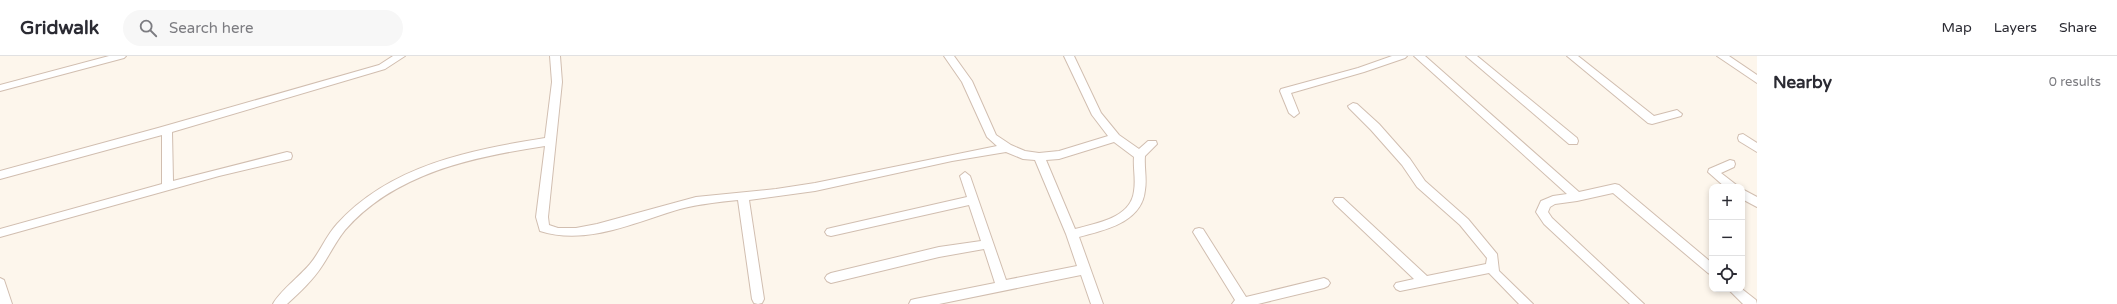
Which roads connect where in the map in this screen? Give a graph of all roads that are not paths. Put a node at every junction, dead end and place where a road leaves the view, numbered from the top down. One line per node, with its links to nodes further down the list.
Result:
1 (121, 56): 12 (street)
2 (400, 56): 16 (street)
3 (555, 56): 19 (street)
4 (948, 56): 22 (street)
5 (1069, 56): 17 (street)
6 (1402, 56): 14 (street)
7 (1419, 56): 34 (street)
8 (1470, 56): 20 (street)
9 (1572, 56): 15 (street)
10 (1722, 56): 11 (street)
11 (1757, 80)
12 (0, 88)
13 (1353, 106): 44 (street)
14 (1294, 113)
15 (1677, 114)
16 (167, 129): 28 (street); 31 (street)
17 (1115, 138): 24 (street); 26 (street)
18 (1743, 138): 23 (street)
19 (551, 141): 33 (street); 56 (street)
20 (1573, 141)
21 (1152, 144): 24 (street)
22 (1007, 148): 26 (street); 33 (street)
23 (1757, 148)
24 (1140, 155): 41 (street)
25 (287, 156): 31 (street)
26 (1039, 157): 41 (street)
27 (1730, 164): 30 (street)
28 (0, 175)
29 (965, 176): 35 (street)
30 (1729, 184)
31 (168, 186): 40 (street)
32 (1745, 195): 37 (street)
33 (743, 197): 53 (street)
34 (1577, 197): 43 (street); 60 (street)
35 (973, 200): 38 (street); 42 (street)
36 (1339, 201): 47 (street)
37 (1757, 203)
38 (831, 232)
39 (1199, 232): 54 (street)
40 (0, 233)
41 (1072, 234): 45 (street)
42 (988, 244): 46 (street); 50 (street)
43 (1709, 267)
44 (1492, 268): 47 (street); 59 (street)
45 (1085, 269): 50 (street); 58 (street)
46 (832, 278)
47 (1424, 281): 51 (street)
48 (0, 282): 55 (street)
49 (1324, 283): 54 (street)
50 (1002, 286): 57 (street)
51 (1400, 286)
52 (1738, 292): 61 (street)
53 (758, 299)
54 (1240, 303)
55 (6, 304)
56 (279, 304)
57 (915, 304)
58 (1097, 304)
59 (1527, 304)
60 (1638, 304)
61 (1752, 304)

